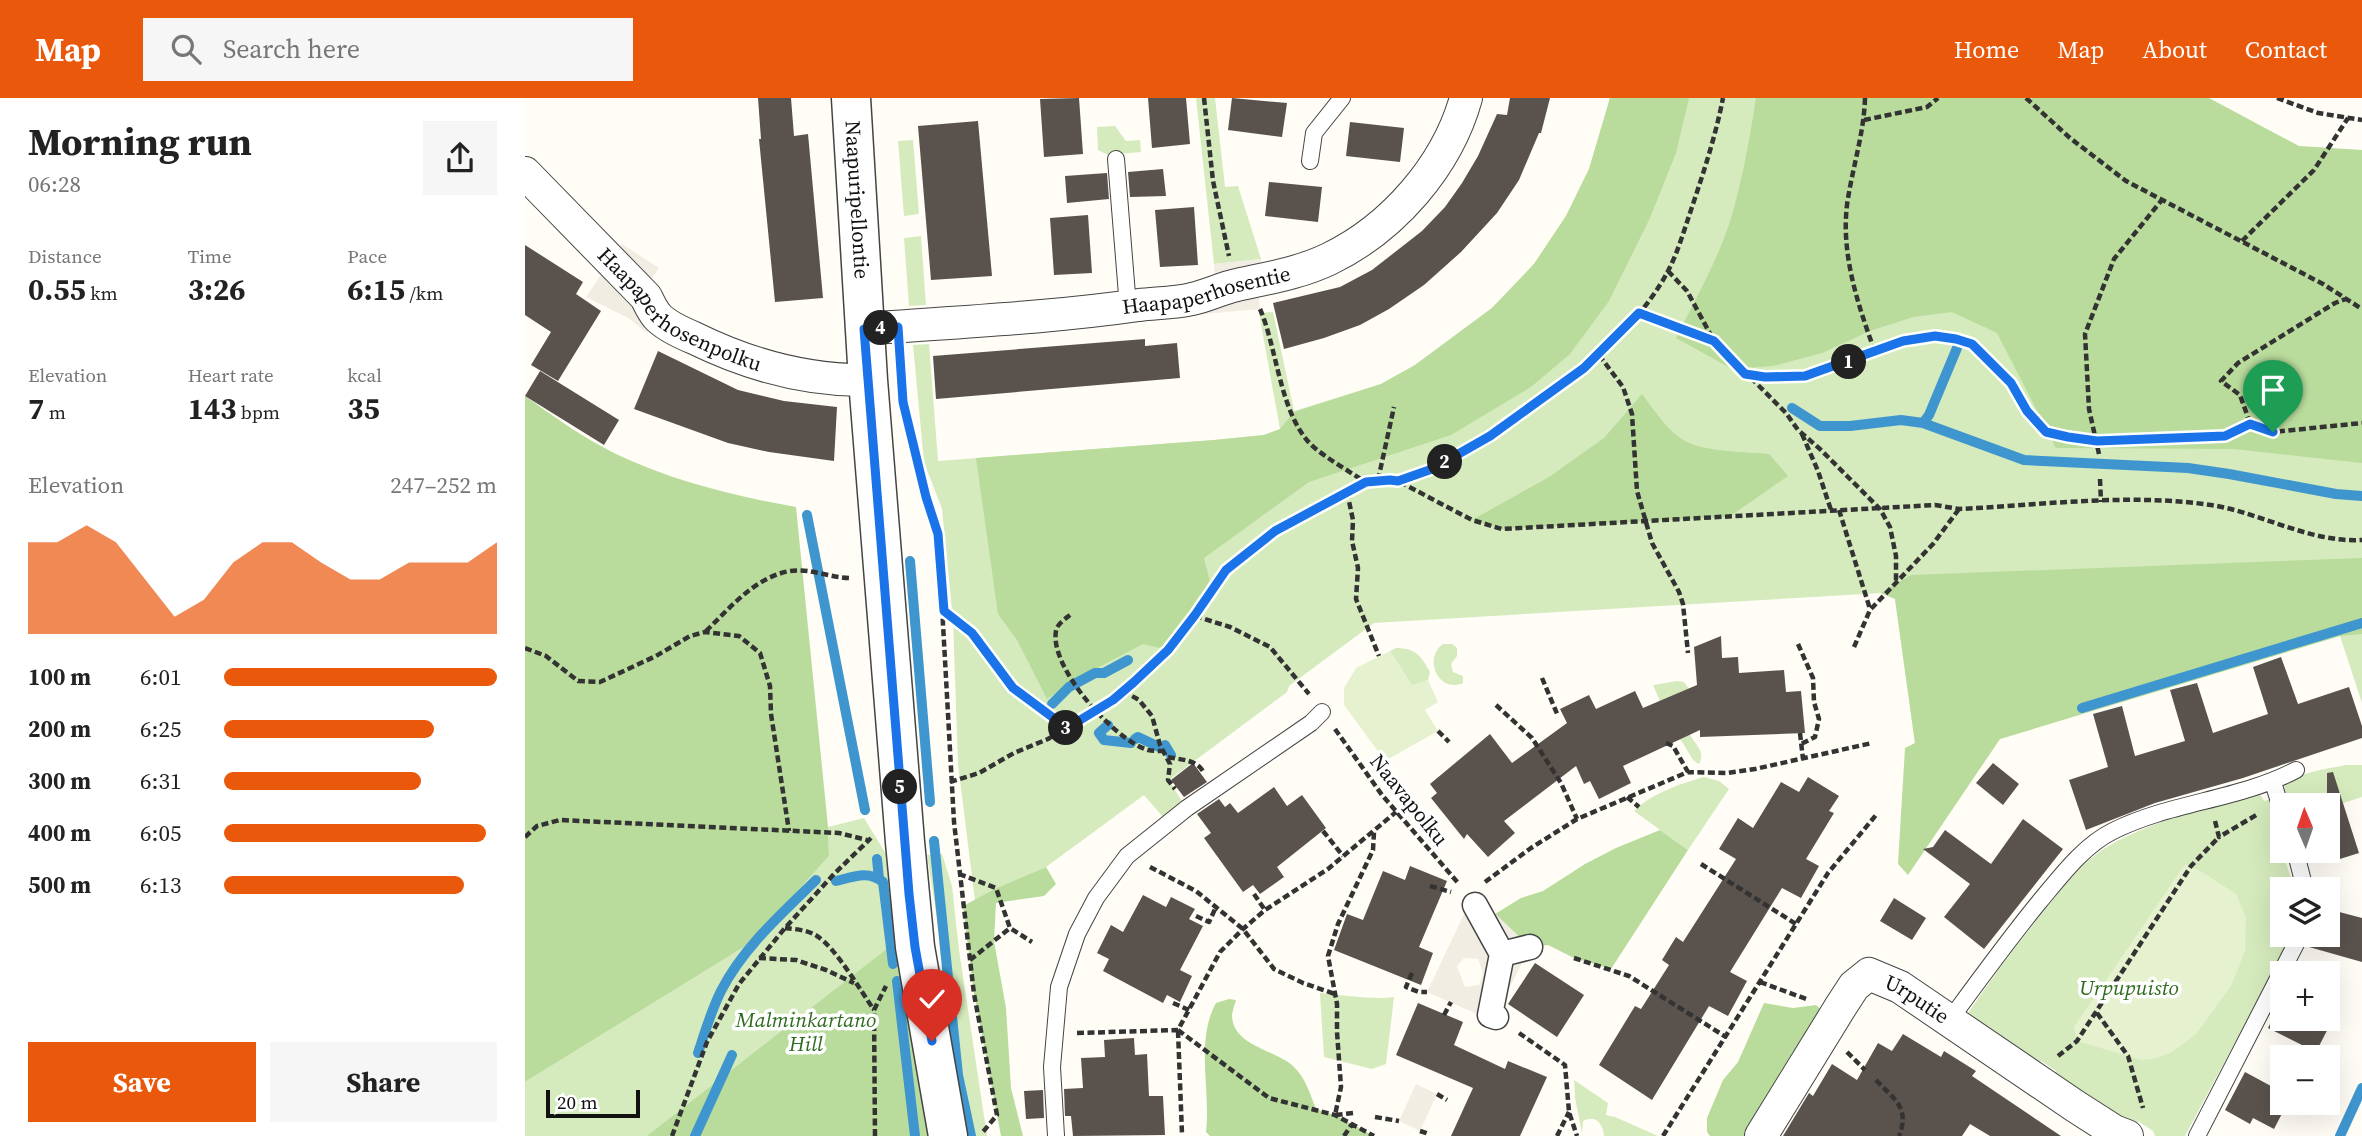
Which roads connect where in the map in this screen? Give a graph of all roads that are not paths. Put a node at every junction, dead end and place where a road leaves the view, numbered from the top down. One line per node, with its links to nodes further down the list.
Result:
1 (851, 98): 8 (street, Naapuripellontie)
2 (1342, 98): 5 (lane)
3 (1466, 98): 7 (street, Haapaperhosentie)
4 (1116, 159): 7 (lane)
5 (1310, 161)
6 (525, 173): 9 (street, Haapaperhosenpolku)
7 (1128, 307): 8 (street, Haapaperhosentie)
8 (864, 329): 9 (street, Naapuripellontie)
9 (867, 380): 21 (street, Naapuripellontie)
10 (1322, 712): 22 (lane)
11 (2296, 770): 12 (lane)
12 (2273, 782): 13 (lane); 19 (lane)
13 (2276, 793)
14 (1475, 905): 17 (street)
15 (1530, 947): 17 (street)
16 (2294, 947): 24 (lane)
17 (1502, 954): 18 (street)
18 (1492, 1017)
19 (1949, 1021): 20 (street, Urputie); 23 (street, Urputie)
20 (2135, 1123)
21 (949, 1136)
22 (1055, 1136)
23 (1761, 1136)
24 (2197, 1136)

